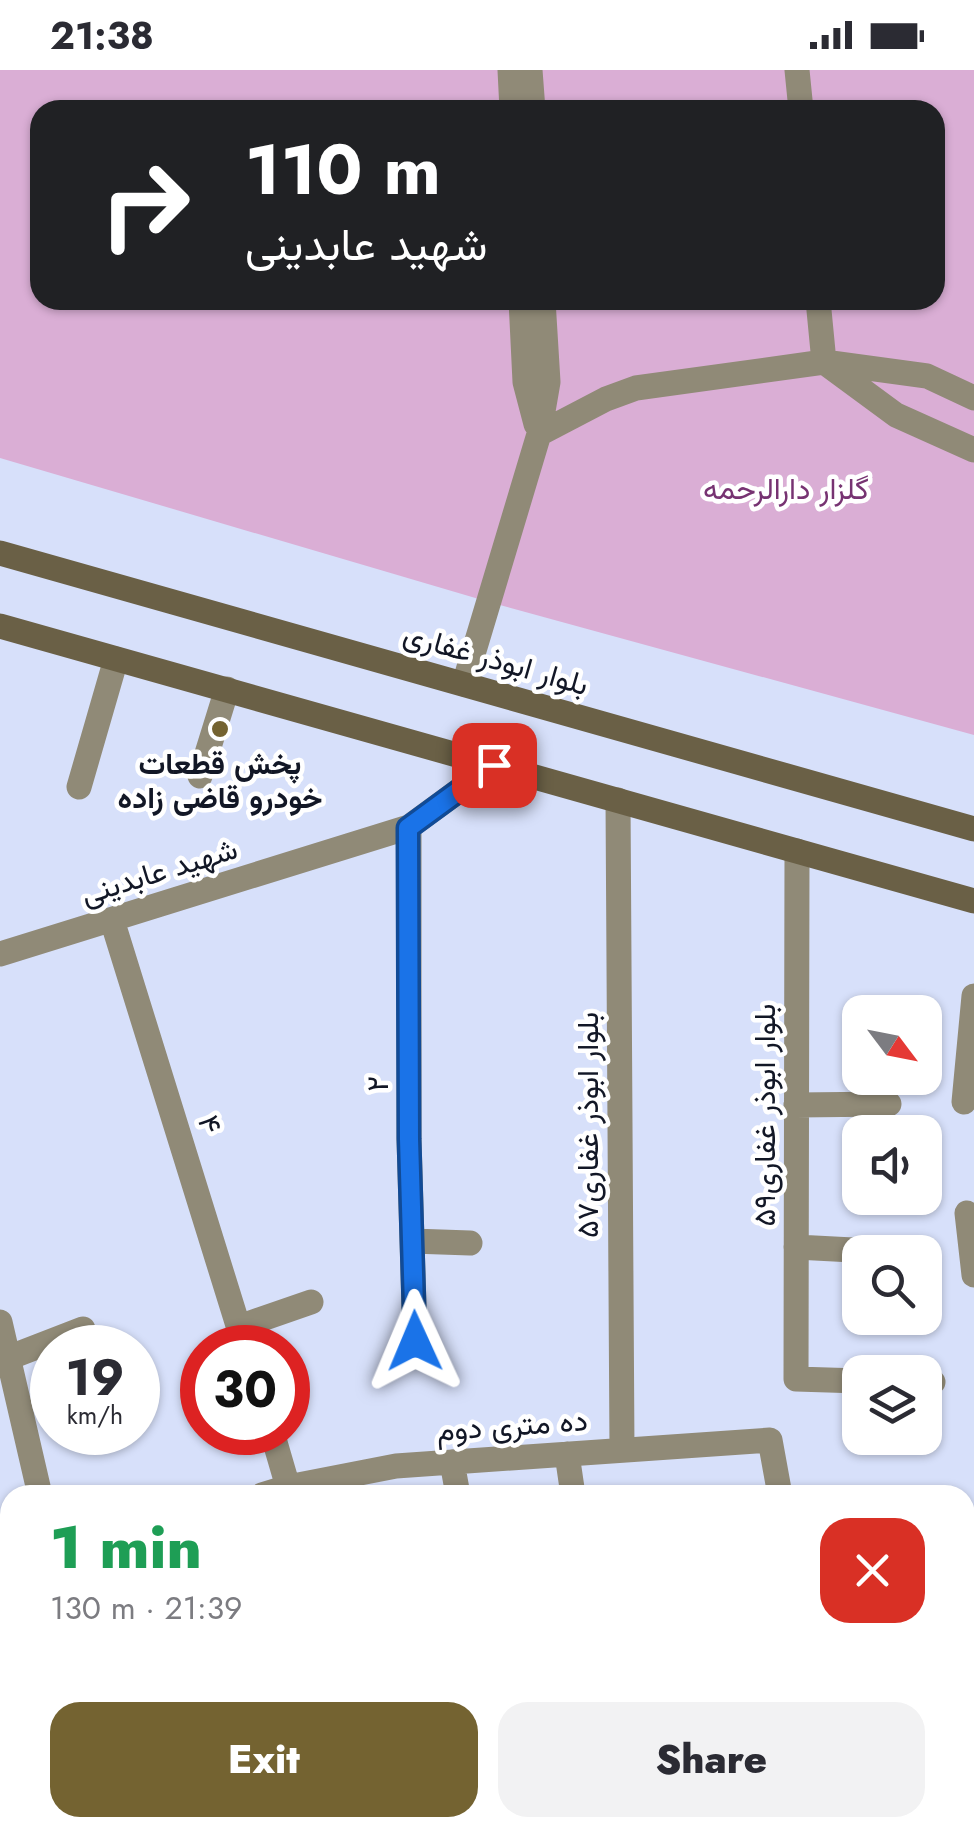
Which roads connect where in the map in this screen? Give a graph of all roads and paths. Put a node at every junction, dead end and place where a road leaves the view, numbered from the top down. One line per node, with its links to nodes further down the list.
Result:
1 (510, 70): 4 (street)
2 (530, 70): 5 (street)
3 (797, 70): 6 (street)
4 (512, 100)
5 (532, 100)
6 (800, 100)
7 (521, 310): 12 (street)
8 (544, 310): 12 (street)
9 (819, 310): 10 (street)
10 (824, 362): 11 (street); 12 (street); 13 (street)
11 (974, 398)
12 (539, 434): 17 (street)
13 (974, 450)
14 (0, 553): 17 (main road, بلوار ابوذر غفاری)
15 (0, 626): 16 (main road)
16 (116, 658): 18 (main road); 21 (street)
17 (464, 684): 24 (main road, بلوار ابوذر غفاری)
18 (226, 690): 19 (main road); 20 (street)
19 (494, 765): 22 (main road); 23 (street, شهید عابدینی)
20 (200, 776)
21 (78, 788)
22 (618, 800): 25 (main road); 47 (street, بلوار ابوذر غفاری۵۷)
23 (408, 828): 27 (street, شهید عابدینی); 34 (street, ۲)
24 (974, 828)
25 (796, 851): 26 (main road); 32 (street, بلوار ابوذر غفاری۵۹)
26 (974, 901)
27 (112, 920): 28 (street, شهید عابدینی); 41 (street, ۴)
28 (0, 954)
29 (974, 996): 30 (street)
30 (964, 1102)
31 (889, 1104): 32 (street)
32 (796, 1105): 36 (street, بلوار ابوذر غفاری۵۹)
33 (967, 1213): 38 (street)
34 (412, 1241): 35 (street); 43 (street, ۲)
35 (470, 1242)
36 (796, 1247): 37 (street); 46 (street, بلوار ابوذر غفاری۵۹)
37 (842, 1249)
38 (974, 1276)
39 (311, 1302): 42 (street)
40 (0, 1322): 45 (street)
41 (238, 1325)
42 (266, 1325)
43 (415, 1341)
44 (30, 1349): 45 (street)
45 (8, 1358): 51 (street)
46 (842, 1380)
47 (622, 1450): 48 (street, ده متری دوم); 56 (street, ده متری دوم)
48 (567, 1454): 50 (street, ده متری دوم); 55 (street)
49 (279, 1455): 52 (street)
50 (452, 1462): 53 (street, ده متری دوم); 54 (street)
51 (38, 1485)
52 (288, 1485)
53 (293, 1485)
54 (456, 1485)
55 (572, 1485)
56 (778, 1485)

